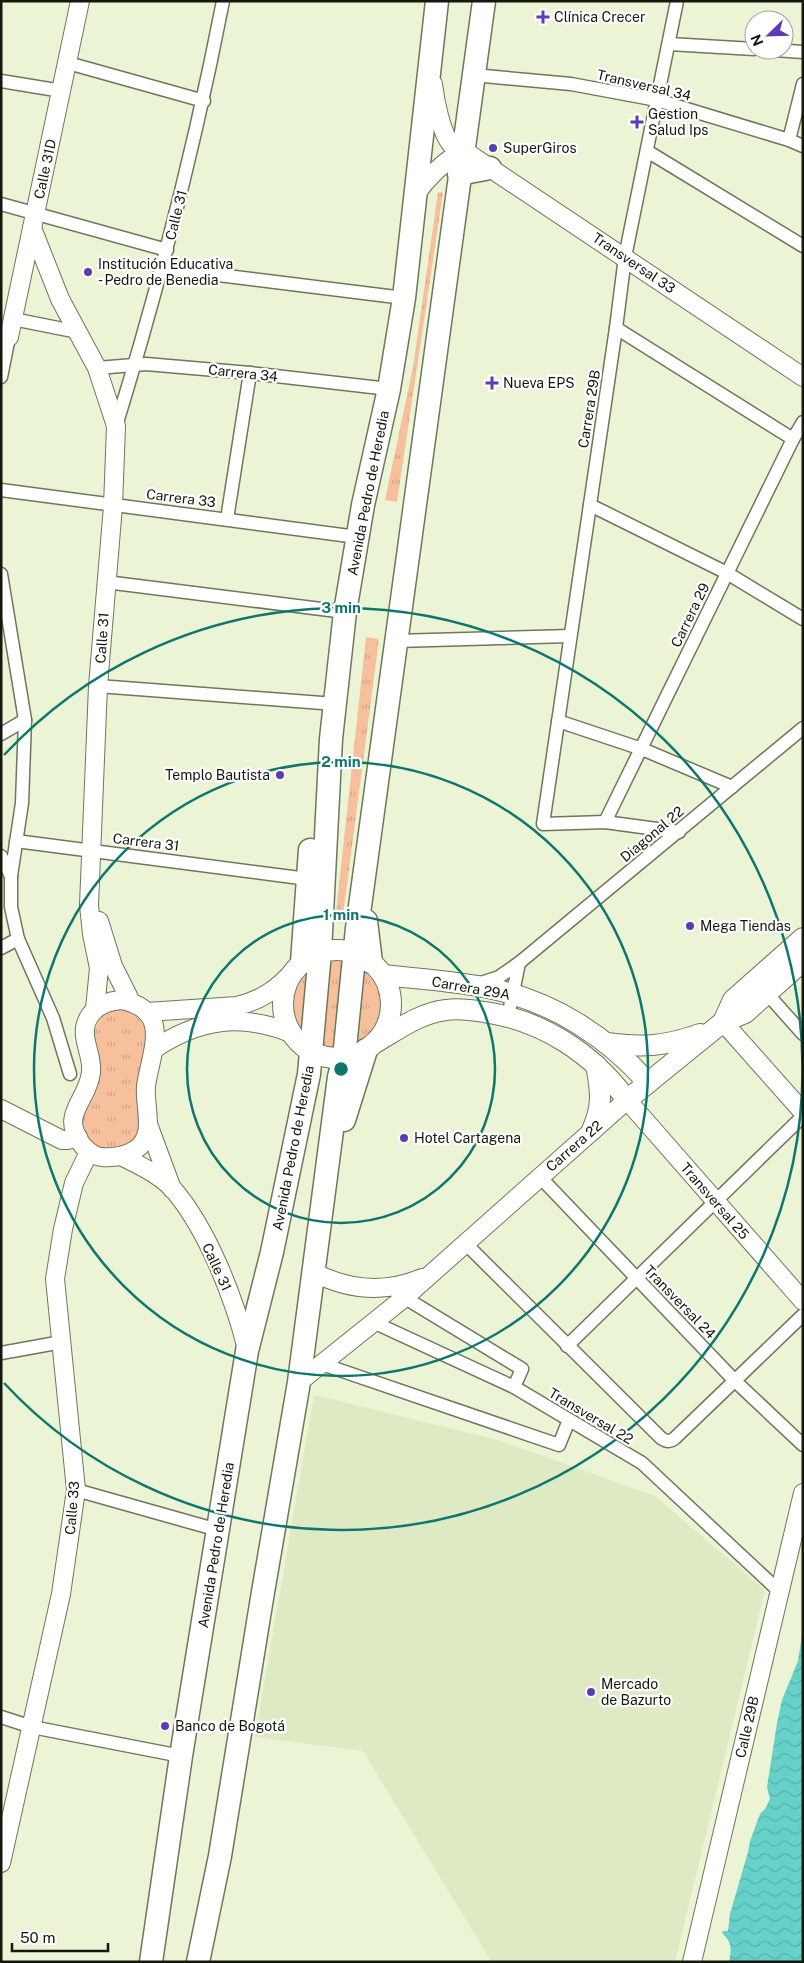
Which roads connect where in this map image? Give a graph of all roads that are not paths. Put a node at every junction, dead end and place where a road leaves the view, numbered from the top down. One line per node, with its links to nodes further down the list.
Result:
1 (80, 1): 9 (street, Calle 31D)
2 (224, 1): 15 (street, Calle 31)
3 (437, 1): 8 (highway, Avenida Pedro de Heredia)
4 (677, 1): 6 (street, Carrera 29B)
5 (486, 2): 10 (highway)
6 (668, 44): 7 (street); 14 (street, Carrera 29B)
7 (744, 48)
8 (430, 59): 18 (street, Transversal 33); 22 (highway, Avenida Pedro de Heredia)
9 (68, 63): 13 (street, Calle 31D); 15 (street)
10 (473, 75): 14 (street, Transversal 34); 18 (highway)
11 (1, 81): 13 (street)
12 (803, 84): 16 (street)
13 (62, 91): 24 (street, Calle 31D)
14 (657, 100): 16 (street, Transversal 34); 19 (street, Carrera 29B)
15 (204, 101): 26 (street, Calle 31)
16 (789, 140): 17 (street, Transversal 34)
17 (803, 146)
18 (463, 150): 20 (street, Transversal 33); 21 (highway); 22 (street)
19 (647, 151): 25 (street); 27 (street, Carrera 29B)
20 (490, 168): 21 (highway); 27 (street, Transversal 33)
21 (459, 174): 54 (highway)
22 (416, 194): 29 (highway, Avenida Pedro de Heredia)
23 (1, 204): 24 (street)
24 (33, 221): 26 (street); 30 (street, Calle 31D); 32 (street, Calle 31)
25 (803, 246)
26 (167, 250): 28 (street, Calle 31)
27 (625, 257): 31 (street, Carrera 29B); 38 (street, Transversal 33)
28 (162, 268): 29 (street); 34 (street, Calle 31)
29 (404, 298): 39 (highway, Avenida Pedro de Heredia)
30 (13, 319): 32 (street); 33 (street, Calle 31D)
31 (616, 328): 42 (street); 44 (street, Carrera 29B)
32 (78, 332): 35 (street, Calle 31)
33 (5, 339): 37 (street)
34 (135, 364): 35 (street, Carrera 34); 36 (street, Carrera 34); 41 (street, Calle 31)
35 (97, 368): 41 (street, Calle 31)
36 (250, 373): 39 (street, Carrera 34); 46 (street)
37 (1, 377)
38 (803, 377)
39 (389, 389): 47 (highway, Avenida Pedro de Heredia)
40 (803, 422): 42 (street, Carrera 29)
41 (116, 426): 45 (street, Calle 31)
42 (793, 439): 48 (street, Carrera 29)
43 (1, 490): 45 (street, Carrera 33)
44 (590, 505): 48 (street); 53 (street, Carrera 29B)
45 (113, 506): 46 (street, Carrera 33); 50 (street, Calle 31)
46 (227, 519): 47 (street, Carrera 33)
47 (357, 537): 51 (highway, Avenida Pedro de Heredia)
48 (727, 573): 52 (street); 62 (street, Carrera 29)
49 (1, 574): 57 (street)
50 (106, 582): 51 (street); 55 (street, Calle 31)
51 (345, 612): 56 (highway, Avenida Pedro de Heredia)
52 (803, 619)
53 (570, 636): 54 (street); 58 (street, Carrera 29B)
54 (396, 641): 76 (highway)
55 (98, 686): 56 (street); 67 (street, Calle 31)
56 (335, 704): 61 (highway, Avenida Pedro de Heredia)
57 (25, 720): 60 (street); 66 (street)
58 (558, 721): 62 (street); 64 (street, Carrera 29B)
59 (803, 728): 63 (street, Diagonal 22)
60 (1, 734)
61 (331, 739): 70 (highway); 74 (highway, Avenida Pedro de Heredia)
62 (642, 749): 63 (street); 64 (street, Carrera 29)
63 (732, 787): 65 (street, Diagonal 22)
64 (605, 822): 65 (street)
65 (678, 832): 77 (street, Diagonal 22)
66 (16, 841): 67 (street, Carrera 31); 69 (street)
67 (91, 850): 70 (street, Carrera 31); 81 (street, Calle 31); 82 (street, Calle 31)
68 (1, 856): 69 (street)
69 (11, 876): 72 (street)
70 (308, 879): 74 (highway)
71 (803, 938): 79 (main road, Carrera 22)
72 (18, 939): 73 (street); 93 (street)
73 (1, 948)
74 (306, 961): 76 (main road, Carrera 29A); 83 (street); 87 (highway, Avenida Pedro de Heredia); 87 (main road)
75 (803, 961): 79 (main road, Carrera 22)
76 (369, 963): 78 (main road, Carrera 29A); 89 (main road); 91 (highway)
77 (519, 963): 78 (street, Diagonal 22); 80 (street)
78 (475, 985): 80 (main road, Carrera 29A)
79 (760, 986): 85 (main road, Carrera 22); 86 (street)
80 (512, 994): 84 (street); 88 (main road, Carrera 29A)
81 (131, 1002): 82 (street); 83 (street)
82 (95, 1009): 101 (street)
83 (146, 1012): 90 (street)
84 (508, 1017): 89 (main road, Carrera 29A); 92 (main road, Carrera 29A)
85 (723, 1022): 88 (main road, Carrera 29A); 94 (main road, Carrera 22); 97 (street)
86 (803, 1034)
87 (301, 1042): 90 (street); 91 (main road); 117 (highway, Avenida Pedro de Heredia)
88 (607, 1043): 94 (main road, Carrera 29A)
89 (370, 1047): 91 (main road, Carrera 29A); 104 (highway)
90 (154, 1049): 99 (street)
91 (344, 1058): 104 (highway)
92 (596, 1065): 95 (main road, Carrera 29A); 100 (main road)
93 (70, 1074)
94 (648, 1083): 95 (main road, Carrera 22)
95 (627, 1100): 100 (street, Carrera 22); 107 (street, Transversal 25)
96 (1, 1109): 101 (street)
97 (803, 1112)
98 (803, 1116): 107 (street)
99 (148, 1124): 103 (street); 106 (street, Calle 31)
100 (592, 1130): 105 (street, Carrera 22)
101 (78, 1137): 102 (street)
102 (89, 1152): 103 (street); 115 (street, Calle 33)
103 (121, 1156): 106 (street, Calle 31)
104 (328, 1168): 109 (highway)
105 (540, 1177): 108 (street, Carrera 22); 110 (street, Transversal 24)
106 (172, 1189): 117 (street, Calle 31)
107 (715, 1202): 110 (street); 112 (street, Transversal 25)
108 (465, 1243): 111 (street, Carrera 22); 116 (street)
109 (313, 1272): 111 (street, Carrera 22); 121 (highway)
110 (636, 1278): 116 (street); 120 (street, Transversal 24)
111 (397, 1293): 114 (street, Carrera 22); 122 (street)
112 (803, 1301)
113 (803, 1315): 120 (street)
114 (373, 1322): 119 (street, Carrera 22); 122 (street, Transversal 22)
115 (62, 1342): 118 (street); 125 (street, Calle 33)
116 (567, 1346): 120 (street)
117 (247, 1351): 127 (highway, Avenida Pedro de Heredia)
118 (1, 1353)
119 (322, 1364): 121 (street, Carrera 22); 123 (street)
120 (735, 1381): 124 (street, Transversal 24)
121 (299, 1382): 134 (highway)
122 (514, 1387): 123 (street, Transversal 22)
123 (569, 1420): 128 (street, Transversal 22)
124 (803, 1445)
125 (76, 1490): 127 (street); 130 (street, Calle 33)
126 (803, 1493): 128 (street, Calle 29B)
127 (218, 1530): 131 (highway, Avenida Pedro de Heredia)
128 (779, 1591): 135 (street, Calle 29B)
129 (1, 1718): 130 (street)
130 (32, 1726): 131 (street); 132 (street, Calle 33)
131 (181, 1756): 133 (highway, Avenida Pedro de Heredia)
132 (1, 1863)
133 (150, 1962)
134 (198, 1962)
135 (692, 1962)

